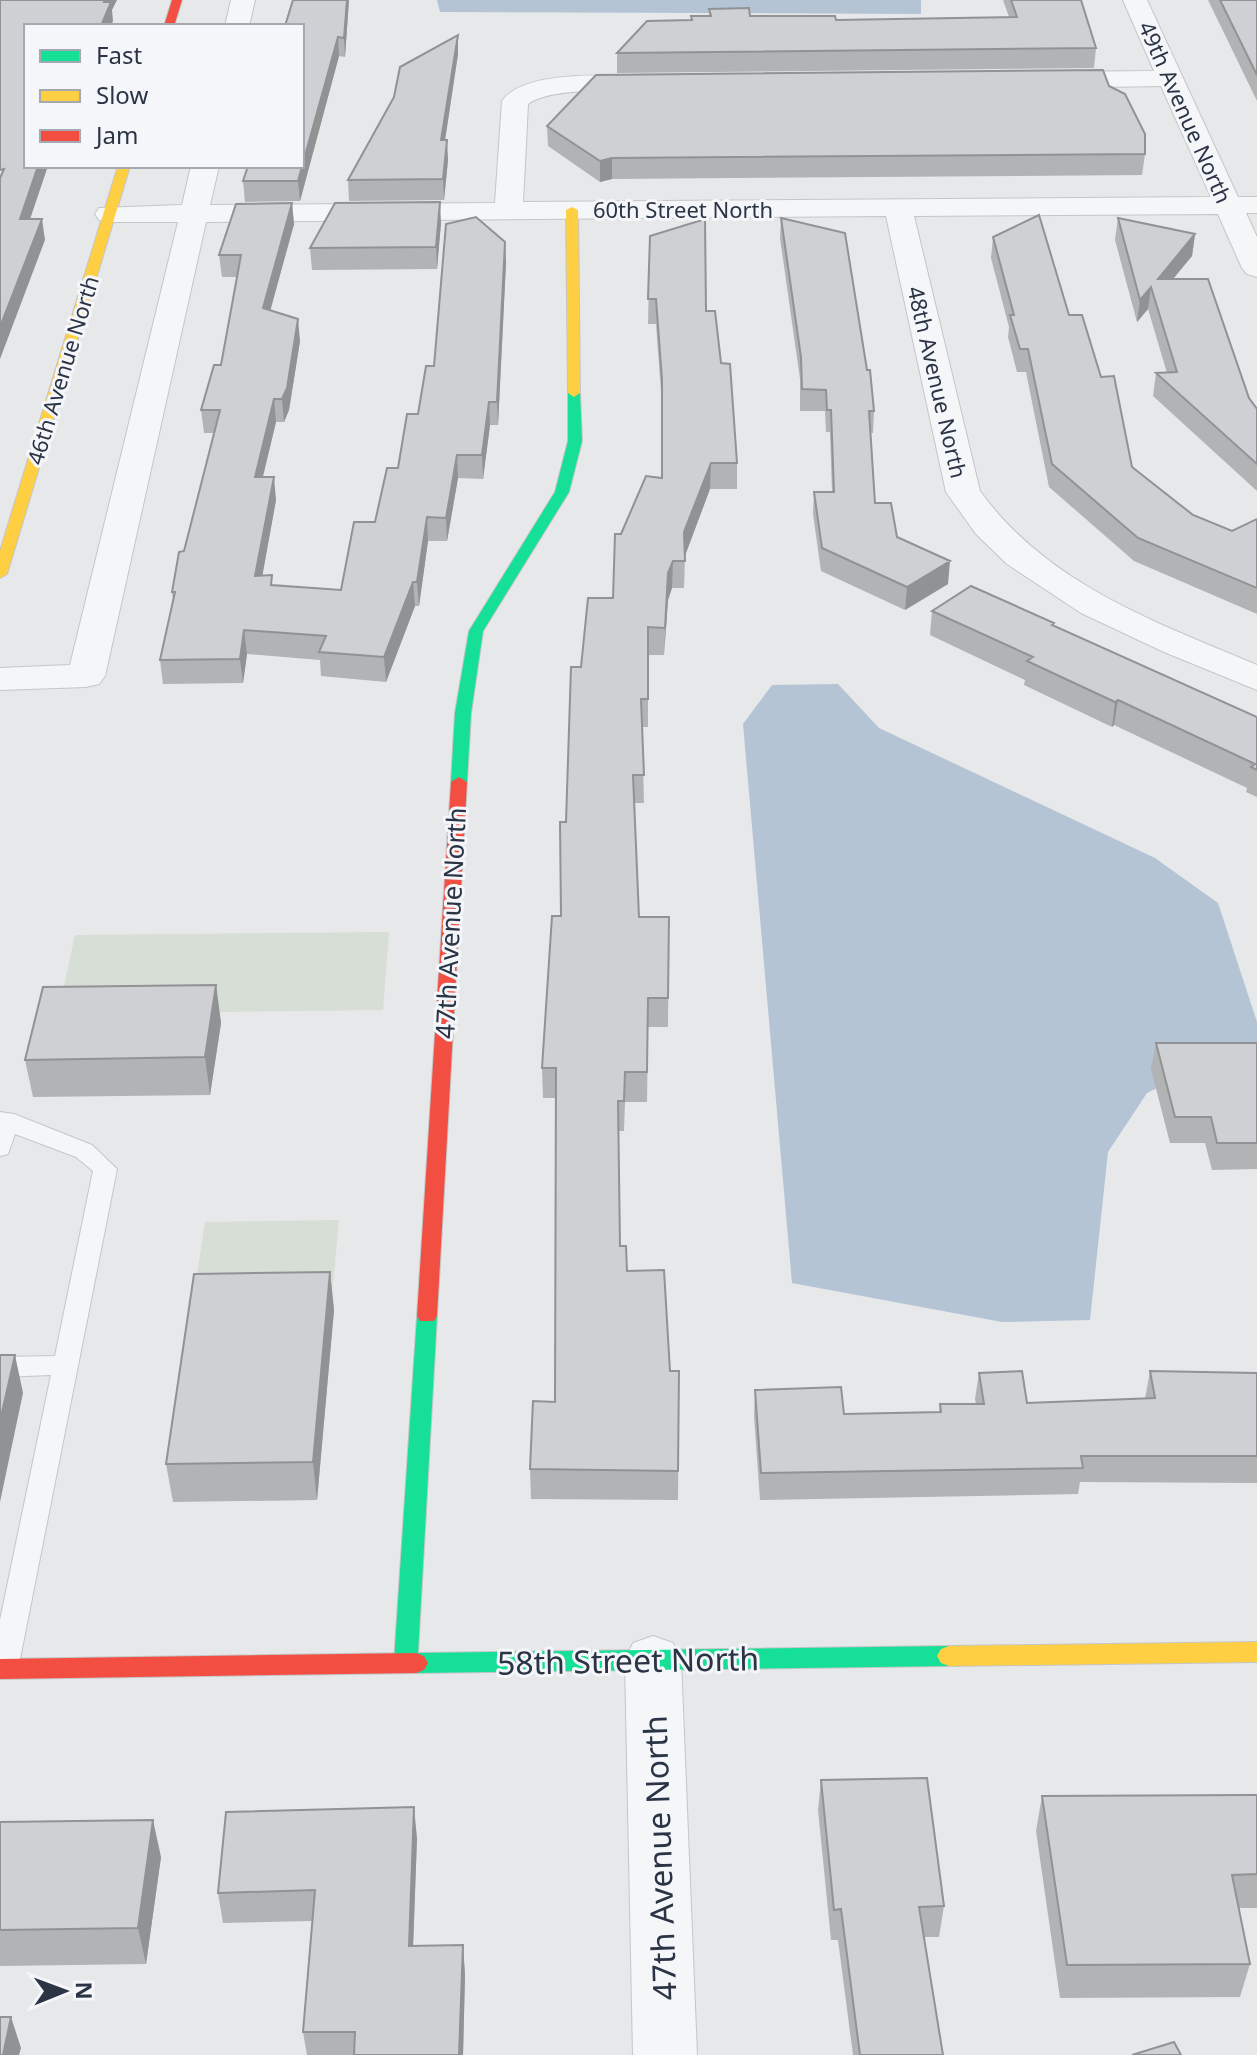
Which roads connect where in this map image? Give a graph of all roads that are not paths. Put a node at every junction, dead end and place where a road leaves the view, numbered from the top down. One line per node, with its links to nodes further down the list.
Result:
1 (177, 0): 4 (street)
2 (243, 0): 5 (street)
3 (1135, 0): 6 (street, 49th Avenue North)
4 (170, 24)
5 (237, 24)
6 (1170, 78): 7 (street); 11 (street, 49th Avenue North)
7 (1013, 80)
8 (666, 83): 15 (street)
9 (123, 168): 17 (street, 46th Avenue North)
10 (205, 168): 16 (street)
11 (1228, 205): 12 (street, 60th Street North); 13 (street, 60th Street North); 18 (street, 49th Avenue North)
12 (1257, 205)
13 (898, 208): 14 (street, 60th Street North); 21 (street, 48th Avenue North)
14 (572, 210): 15 (street, 60th Street North); 28 (street, 47th Avenue North)
15 (509, 211): 16 (street, 60th Street North)
16 (194, 213): 17 (street, 60th Street North); 20 (street)
17 (109, 214): 19 (street, 46th Avenue North)
18 (1257, 268)
19 (0, 574)
20 (0, 679)
21 (1257, 679)
22 (3, 1120): 23 (lane); 24 (lane)
23 (0, 1148)
24 (65, 1365): 25 (lane); 29 (lane)
25 (0, 1367)
26 (1257, 1652): 27 (street, 58th Street North)
27 (653, 1660): 28 (street, 58th Street North); 30 (street, 47th Avenue North)
28 (406, 1662): 29 (street, 58th Street North)
29 (2, 1669)
30 (665, 2055)

